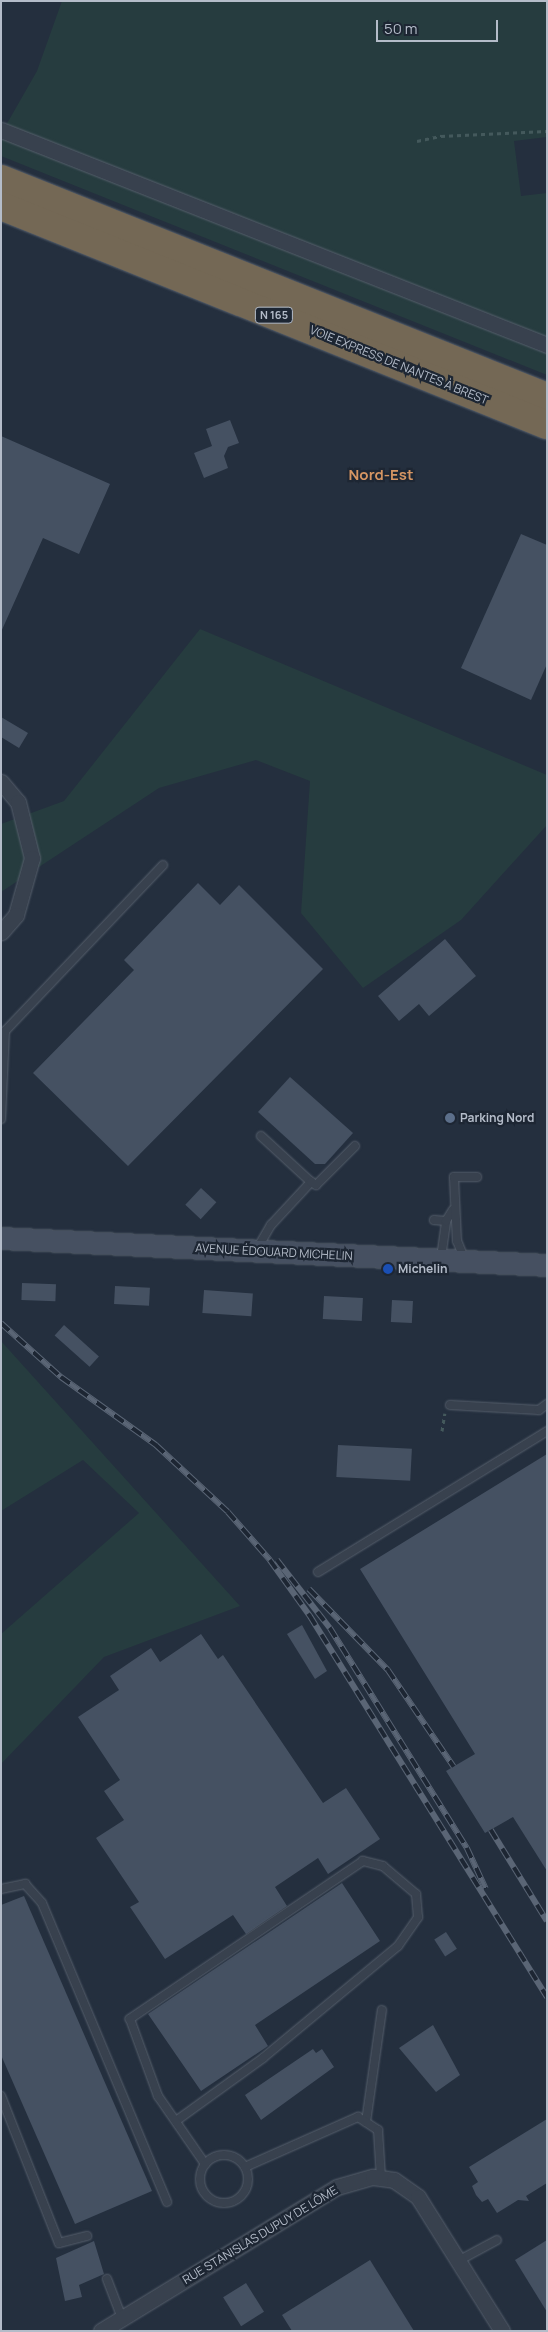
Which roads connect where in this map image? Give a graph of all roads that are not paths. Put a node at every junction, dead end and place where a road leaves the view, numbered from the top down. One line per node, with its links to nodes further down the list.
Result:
1 (1, 130): 4 (street)
2 (1, 178): 5 (highway, VOIE EXPRESS DE NANTES À BREST / N 165)
3 (1, 206): 6 (highway, VOIE EXPRESS DE NANTES À BREST / N 165)
4 (547, 345)
5 (547, 397)
6 (547, 425)
7 (1, 782): 9 (street)
8 (163, 865): 10 (lane)
9 (1, 932)
10 (1, 1119)
11 (262, 1136): 14 (lane)
12 (356, 1146): 14 (lane)
13 (477, 1177): 15 (lane)
14 (311, 1182): 19 (lane)
15 (453, 1210): 17 (lane); 21 (lane)
16 (434, 1220): 17 (lane)
17 (446, 1221): 20 (lane)
18 (1, 1238): 19 (main road, AVENUE ÉDOUARD MICHELIN)
19 (256, 1251): 20 (main road, AVENUE ÉDOUARD MICHELIN)
20 (441, 1259): 21 (main road, AVENUE ÉDOUARD MICHELIN)
21 (464, 1260): 22 (main road, AVENUE ÉDOUARD MICHELIN)
22 (547, 1265)
23 (547, 1404): 24 (lane)
24 (450, 1405)
25 (547, 1432): 26 (lane)
26 (318, 1572)
27 (1, 1889): 35 (lane)
28 (382, 2010): 31 (lane)
29 (1, 2096): 36 (lane)
30 (176, 2121): 30 (lane); 32 (lane)
31 (366, 2122): 33 (lane); 34 (lane)
32 (205, 2164): 33 (lane); 33 (lane)
33 (245, 2167)
34 (381, 2178): 38 (street); 40 (street, RUE STANISLAS DUPUY DE LÔME)
35 (167, 2202)
36 (87, 2236)
37 (496, 2240): 38 (lane)
38 (458, 2261): 42 (street)
39 (107, 2279): 40 (lane)
40 (122, 2318): 41 (street, RUE STANISLAS DUPUY DE LÔME)
41 (102, 2331)
42 (502, 2331)

